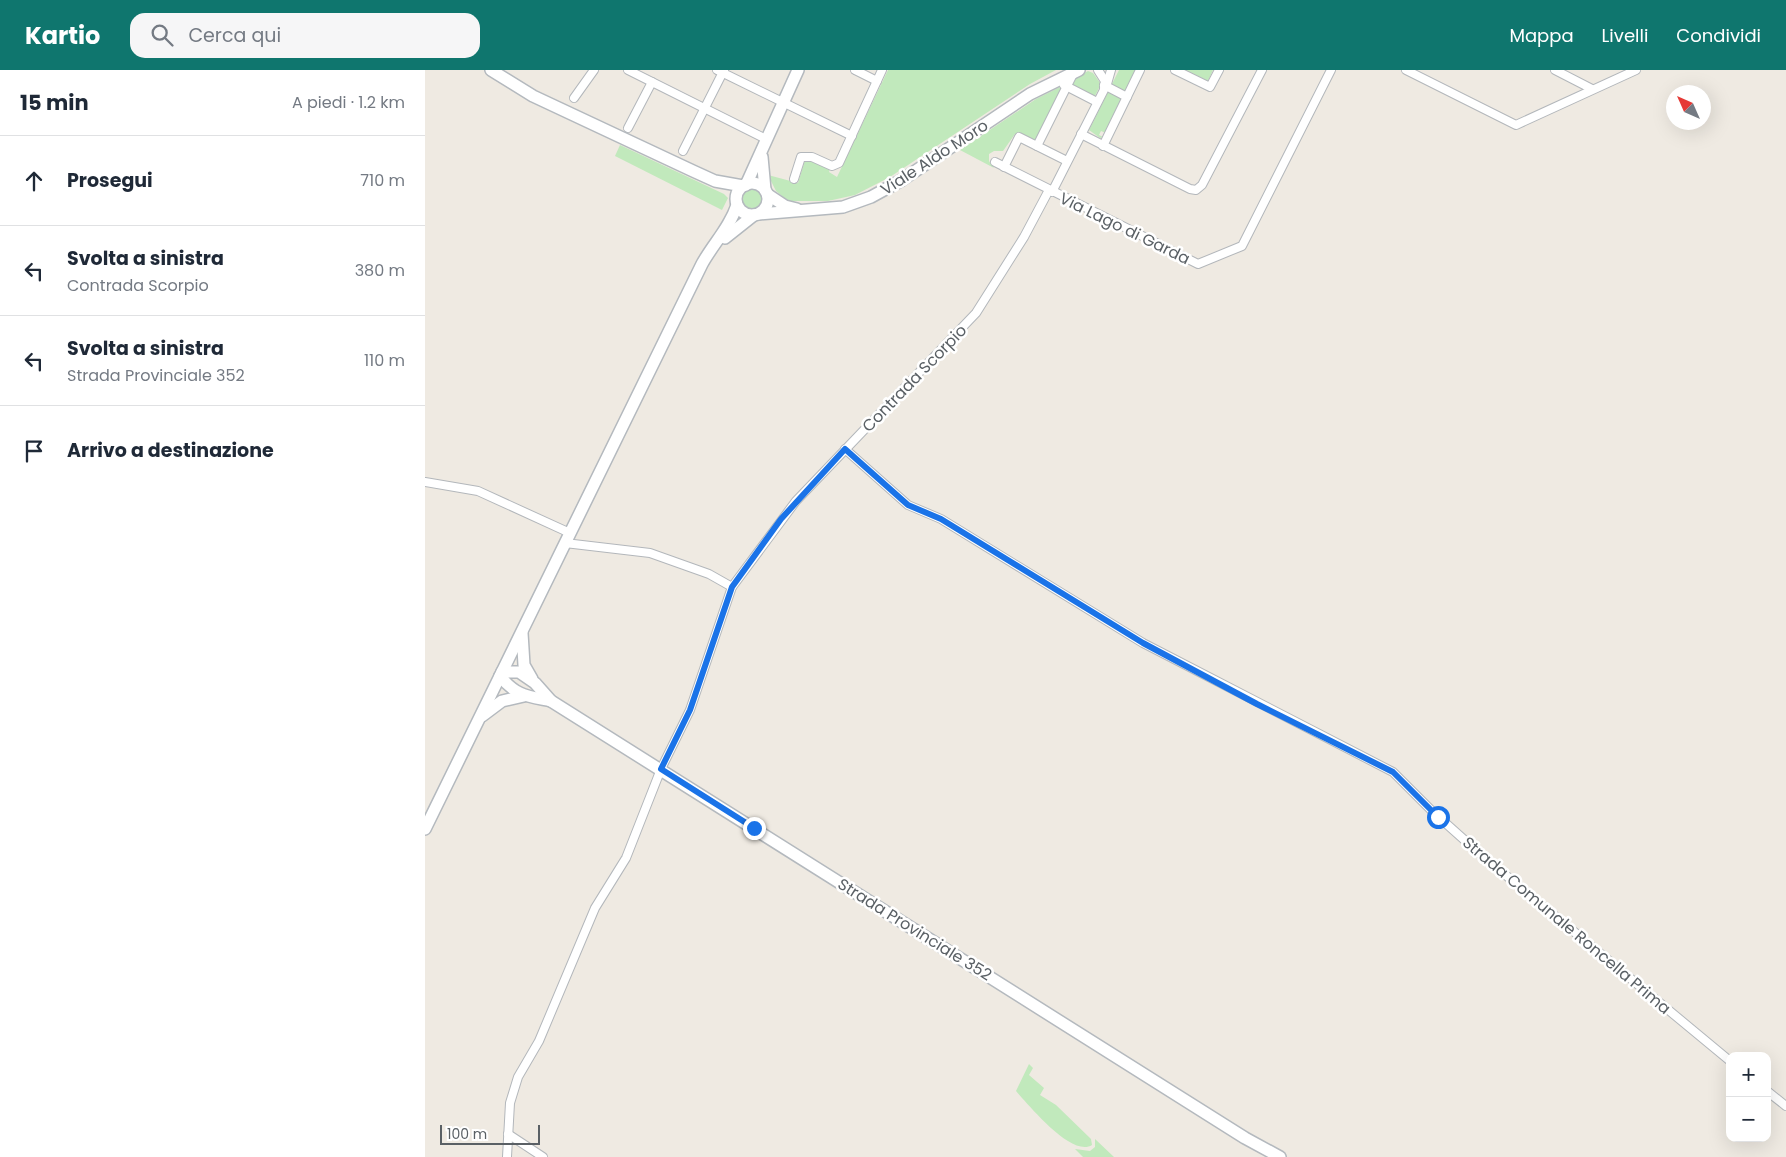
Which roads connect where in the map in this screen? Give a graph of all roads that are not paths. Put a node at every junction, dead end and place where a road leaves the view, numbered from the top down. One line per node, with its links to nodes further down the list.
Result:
1 (491, 70): 41 (main road, Viale Aldo Moro)
2 (594, 70): 26 (street)
3 (628, 70): 21 (street)
4 (798, 70): 27 (main road)
5 (855, 70): 19 (street)
6 (882, 70): 19 (street)
7 (1074, 70): 20 (main road, Viale Aldo Moro); 22 (street)
8 (1099, 70): 23 (street)
9 (1111, 70): 23 (street, Contrada Scorpio)
10 (1140, 70): 25 (street)
11 (1175, 70): 12 (street)
12 (1219, 70)
13 (1262, 70): 35 (street)
14 (1331, 70): 43 (street, Via Lago di Garda)
15 (1406, 70): 24 (street)
16 (1555, 70): 24 (street)
17 (1636, 70): 24 (street)
18 (721, 71): 27 (street); 29 (street)
19 (877, 81): 32 (street)
20 (1052, 81): 22 (street); 46 (main road, Viale Aldo Moro)
21 (652, 82): 29 (street); 30 (street)
22 (1067, 86): 28 (street); 34 (street)
23 (1105, 87): 25 (street); 28 (street, Contrada Scorpio)
24 (1592, 89)
25 (1127, 97): 35 (street)
26 (574, 98)
27 (782, 101): 32 (street); 33 (main road)
28 (1097, 102): 31 (street, Contrada Scorpio)
29 (705, 109): 33 (street); 36 (street)
30 (628, 128)
31 (1081, 134): 35 (street); 37 (street, Contrada Scorpio)
32 (852, 136): 40 (street)
33 (766, 139): 42 (main road); 44 (main road)
34 (1037, 146): 37 (street); 39 (street)
35 (1103, 146)
36 (683, 151)
37 (1067, 161): 43 (street, Contrada Scorpio)
38 (995, 162): 39 (street, Via Lago di Garda)
39 (1004, 167): 43 (street, Via Lago di Garda)
40 (794, 179)
41 (715, 181): 42 (main road, Viale Aldo Moro); 45 (main road, Viale Aldo Moro)
42 (744, 186): 44 (main road, Viale Aldo Moro); 45 (main road)
43 (1050, 191): 49 (street, Contrada Scorpio)
44 (766, 192): 46 (main road, Viale Aldo Moro); 47 (main road)
45 (737, 203): 47 (main road, Viale Aldo Moro); 48 (main road)
46 (813, 211): 47 (main road, Viale Aldo Moro)
47 (756, 215): 48 (main road)
48 (702, 264): 51 (main road)
49 (845, 449): 52 (street, Contrada Scorpio); 61 (street, Strada Comunale Roncella Prima)
50 (425, 482): 51 (street)
51 (568, 538): 52 (street); 53 (main road)
52 (732, 587): 59 (street, Contrada Scorpio)
53 (522, 632): 54 (main road); 55 (main road, Strada Provinciale 352)
54 (501, 674): 55 (main road, Strada Provinciale 352); 56 (main road, Strada Provinciale 352); 58 (main road)
55 (535, 683): 57 (main road, Strada Provinciale 352)
56 (525, 696): 57 (main road, Strada Provinciale 352); 58 (main road, Strada Provinciale 352)
57 (551, 701): 59 (main road, Strada Provinciale 352)
58 (479, 719): 60 (main road)
59 (661, 769): 64 (street, Contrada Scorpio); 67 (main road, Strada Provinciale 352)
60 (425, 829)
61 (1726, 1058)
62 (1771, 1094): 63 (street)
63 (1786, 1106)
64 (508, 1134): 65 (street, Contrada Scorpio); 66 (street)
65 (507, 1157)
66 (543, 1157)
67 (1280, 1157)

